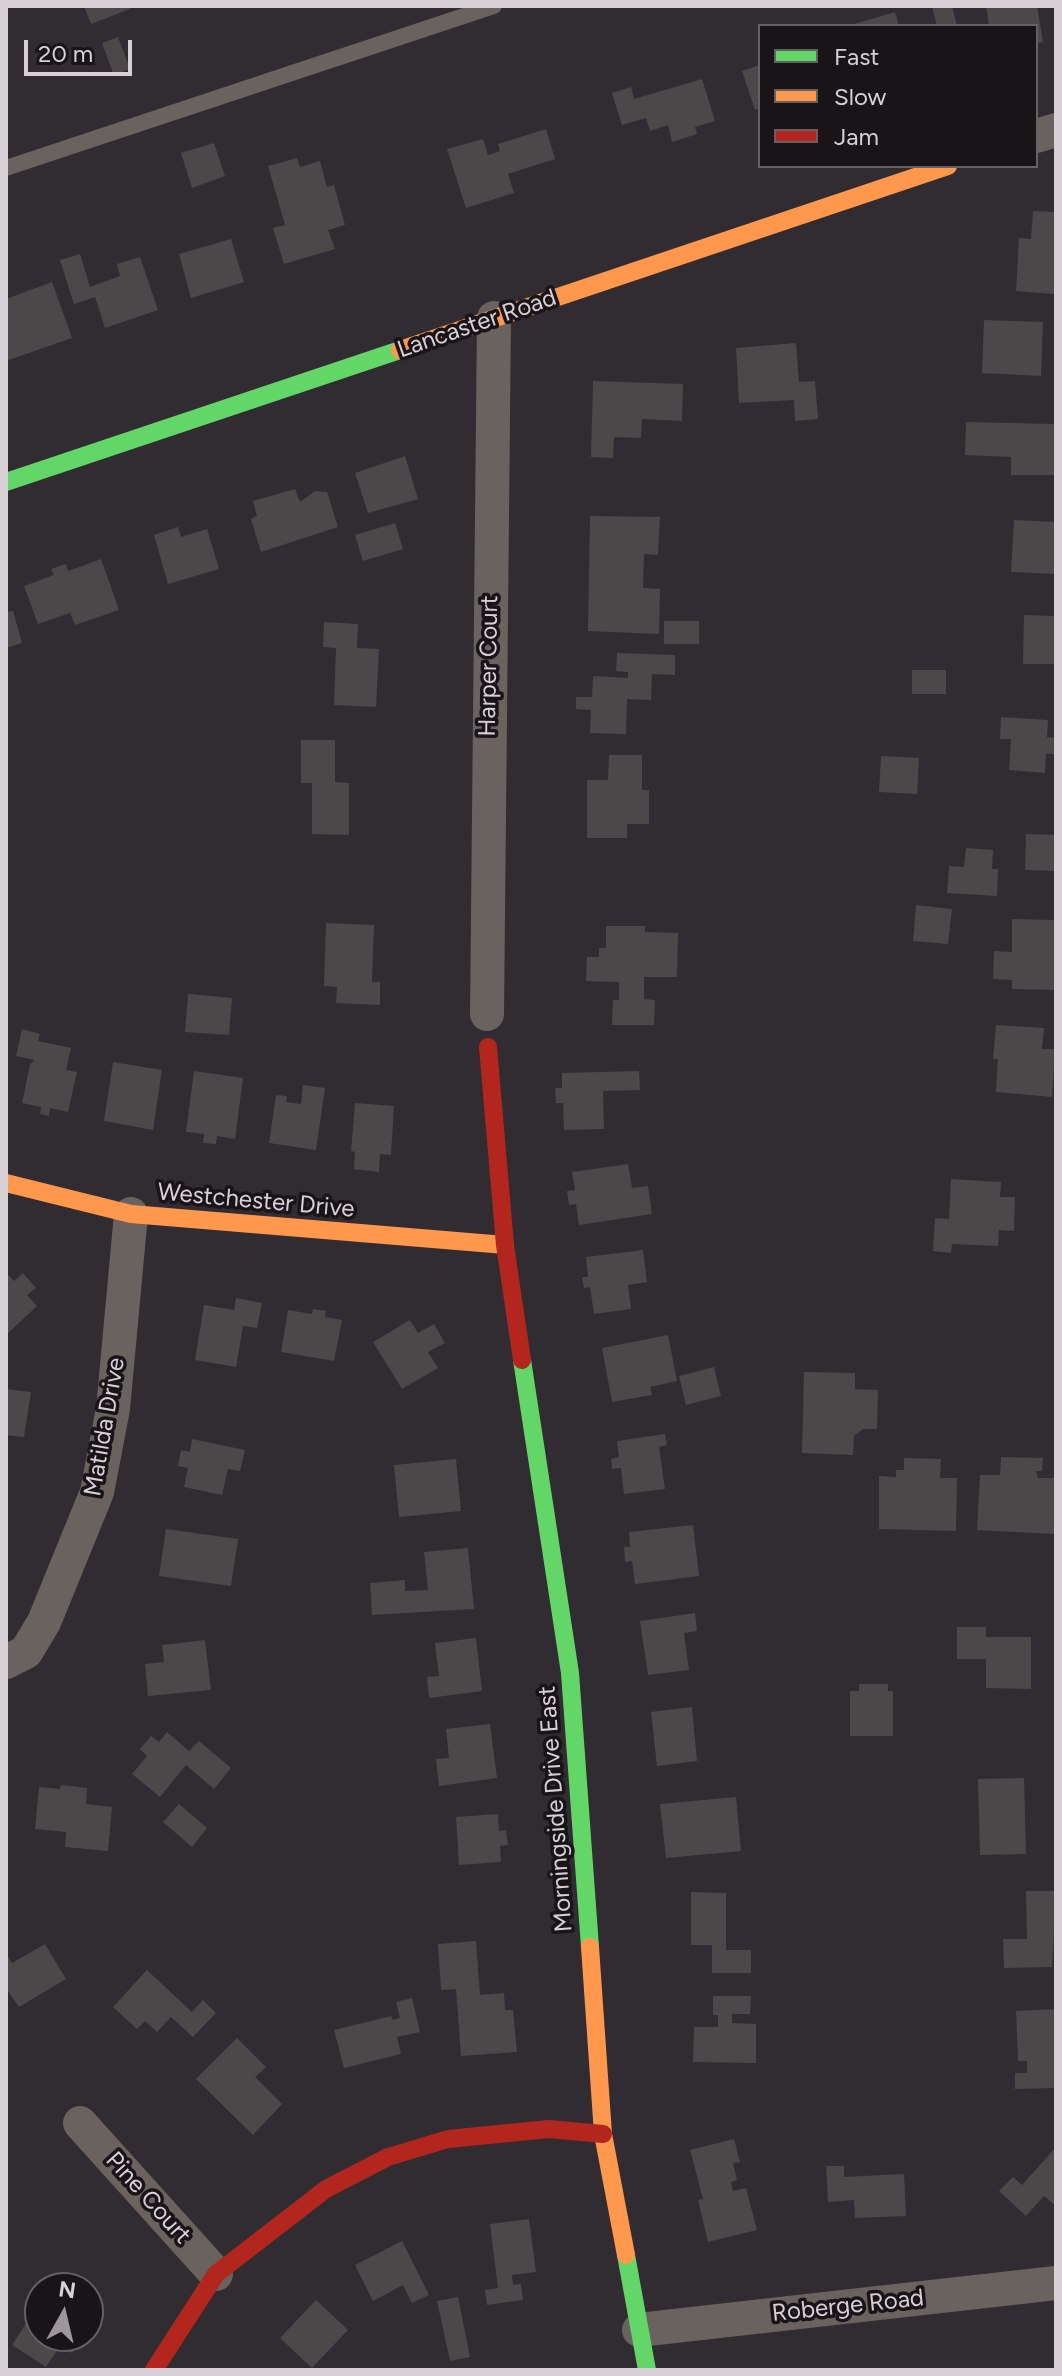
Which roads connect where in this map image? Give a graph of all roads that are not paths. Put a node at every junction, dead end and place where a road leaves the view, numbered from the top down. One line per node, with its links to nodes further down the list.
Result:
1 (494, 6): 2 (lane)
2 (6, 168)
3 (942, 168): 4 (street, Lancaster Road)
4 (494, 318): 5 (street, Lancaster Road); 6 (street, Harper Court)
5 (6, 482)
6 (487, 1030): 9 (street, Harper Court)
7 (6, 1183): 8 (street, Westchester Drive)
8 (131, 1214): 9 (street, Westchester Drive); 10 (street, Matilda Drive)
9 (505, 1245): 12 (street, Morningside Drive East)
10 (6, 1662)
11 (80, 2123): 13 (street, Pine Court)
12 (603, 2134): 13 (street); 15 (street, Morningside Drive East)
13 (216, 2274): 16 (street)
14 (1056, 2283): 15 (street, Roberge Road)
15 (639, 2330): 17 (street, Morningside Drive East)
16 (154, 2370)
17 (647, 2370)

